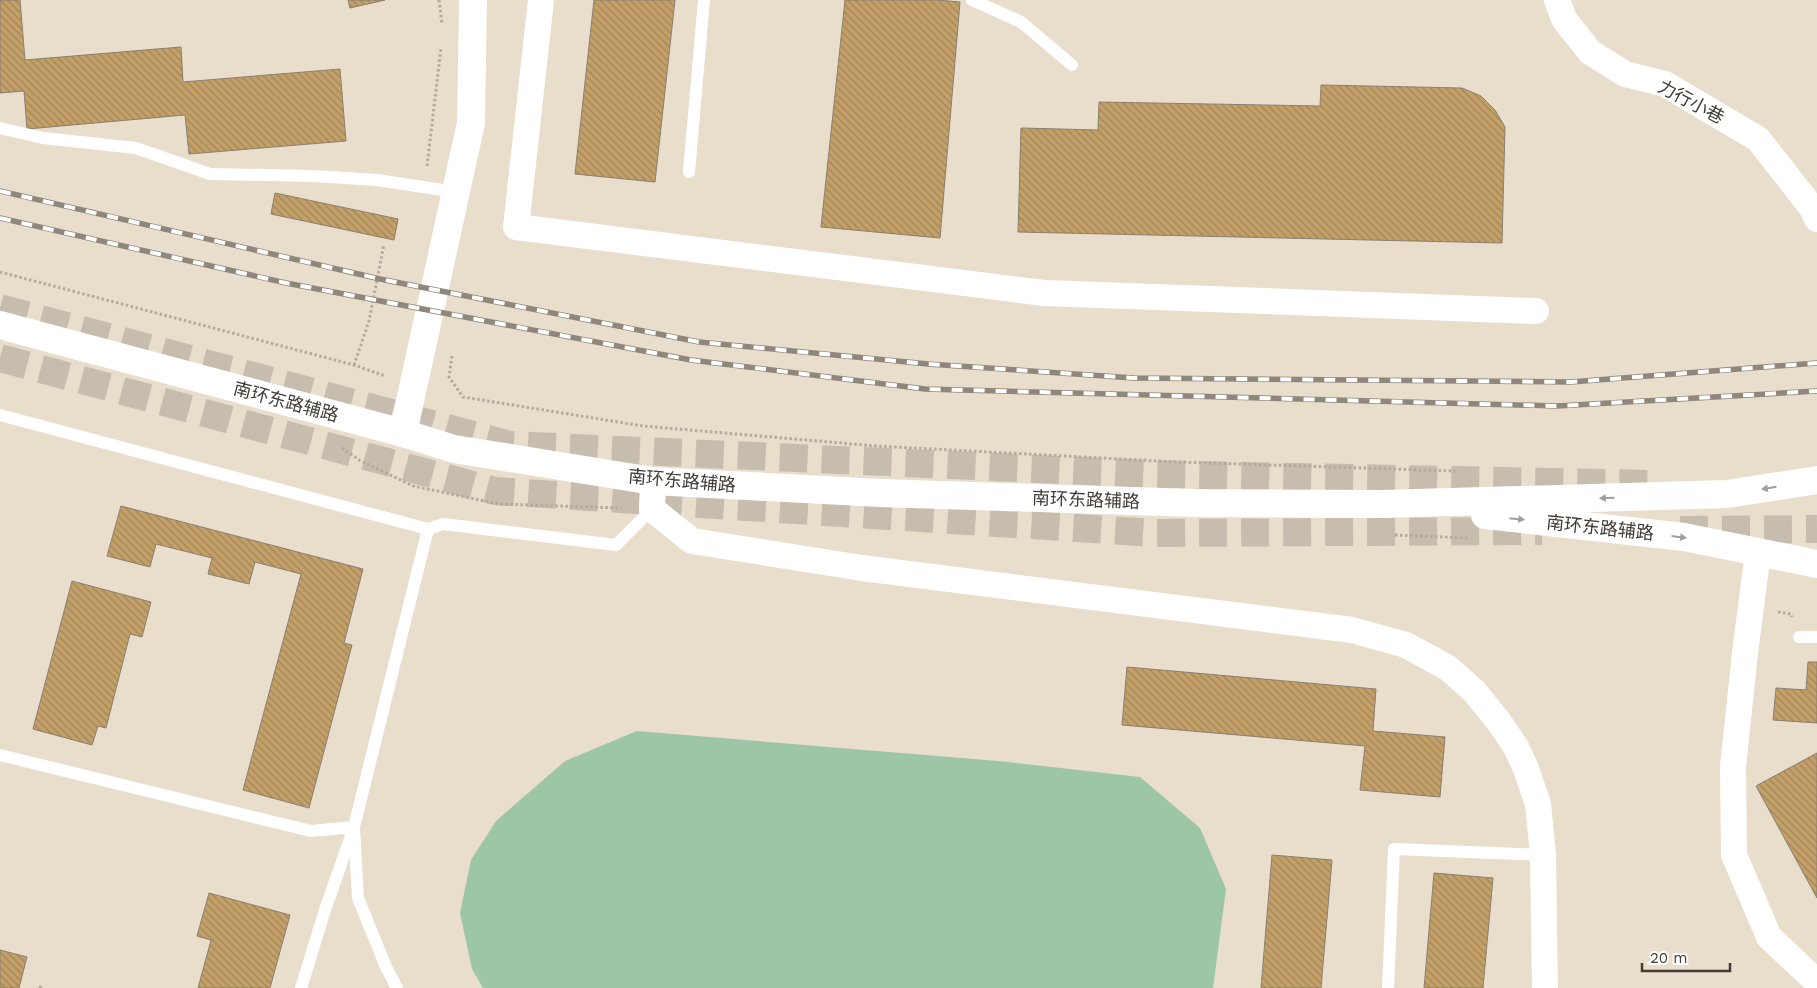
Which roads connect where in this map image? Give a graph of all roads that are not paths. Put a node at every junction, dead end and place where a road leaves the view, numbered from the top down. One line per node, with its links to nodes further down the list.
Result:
1 (473, 0): 9 (main road)
2 (541, 0): 11 (street)
3 (704, 0): 8 (lane)
4 (972, 0): 6 (lane)
5 (1557, 0): 10 (street, 力行小巷)
6 (1072, 65)
7 (0, 128): 9 (lane)
8 (689, 172)
9 (456, 192): 14 (main road)
10 (1817, 219)
11 (1536, 311)
12 (0, 325): 14 (main road, 南环东路辅路)
13 (0, 415): 19 (lane)
14 (404, 433): 16 (main road, 南环东路辅路)
15 (1817, 480): 17 (main road, 南环东路辅路, one-way to 17)
16 (653, 481): 17 (main road, 南环东路辅路); 18 (street)
17 (1382, 504): 20 (main road, 南环东路辅路, one-way to 20)
18 (652, 509): 19 (lane); 26 (street)
19 (428, 529): 25 (lane)
20 (1758, 552): 21 (main road, 南环东路辅路); 27 (street)
21 (1817, 564)
22 (1799, 637): 23 (lane)
23 (1817, 637)
24 (0, 755): 25 (lane)
25 (354, 827): 28 (lane); 29 (lane)
26 (1544, 855): 30 (lane); 31 (street)
27 (1817, 982)
28 (301, 988)
29 (397, 988)
30 (1388, 988)
31 (1545, 988)

